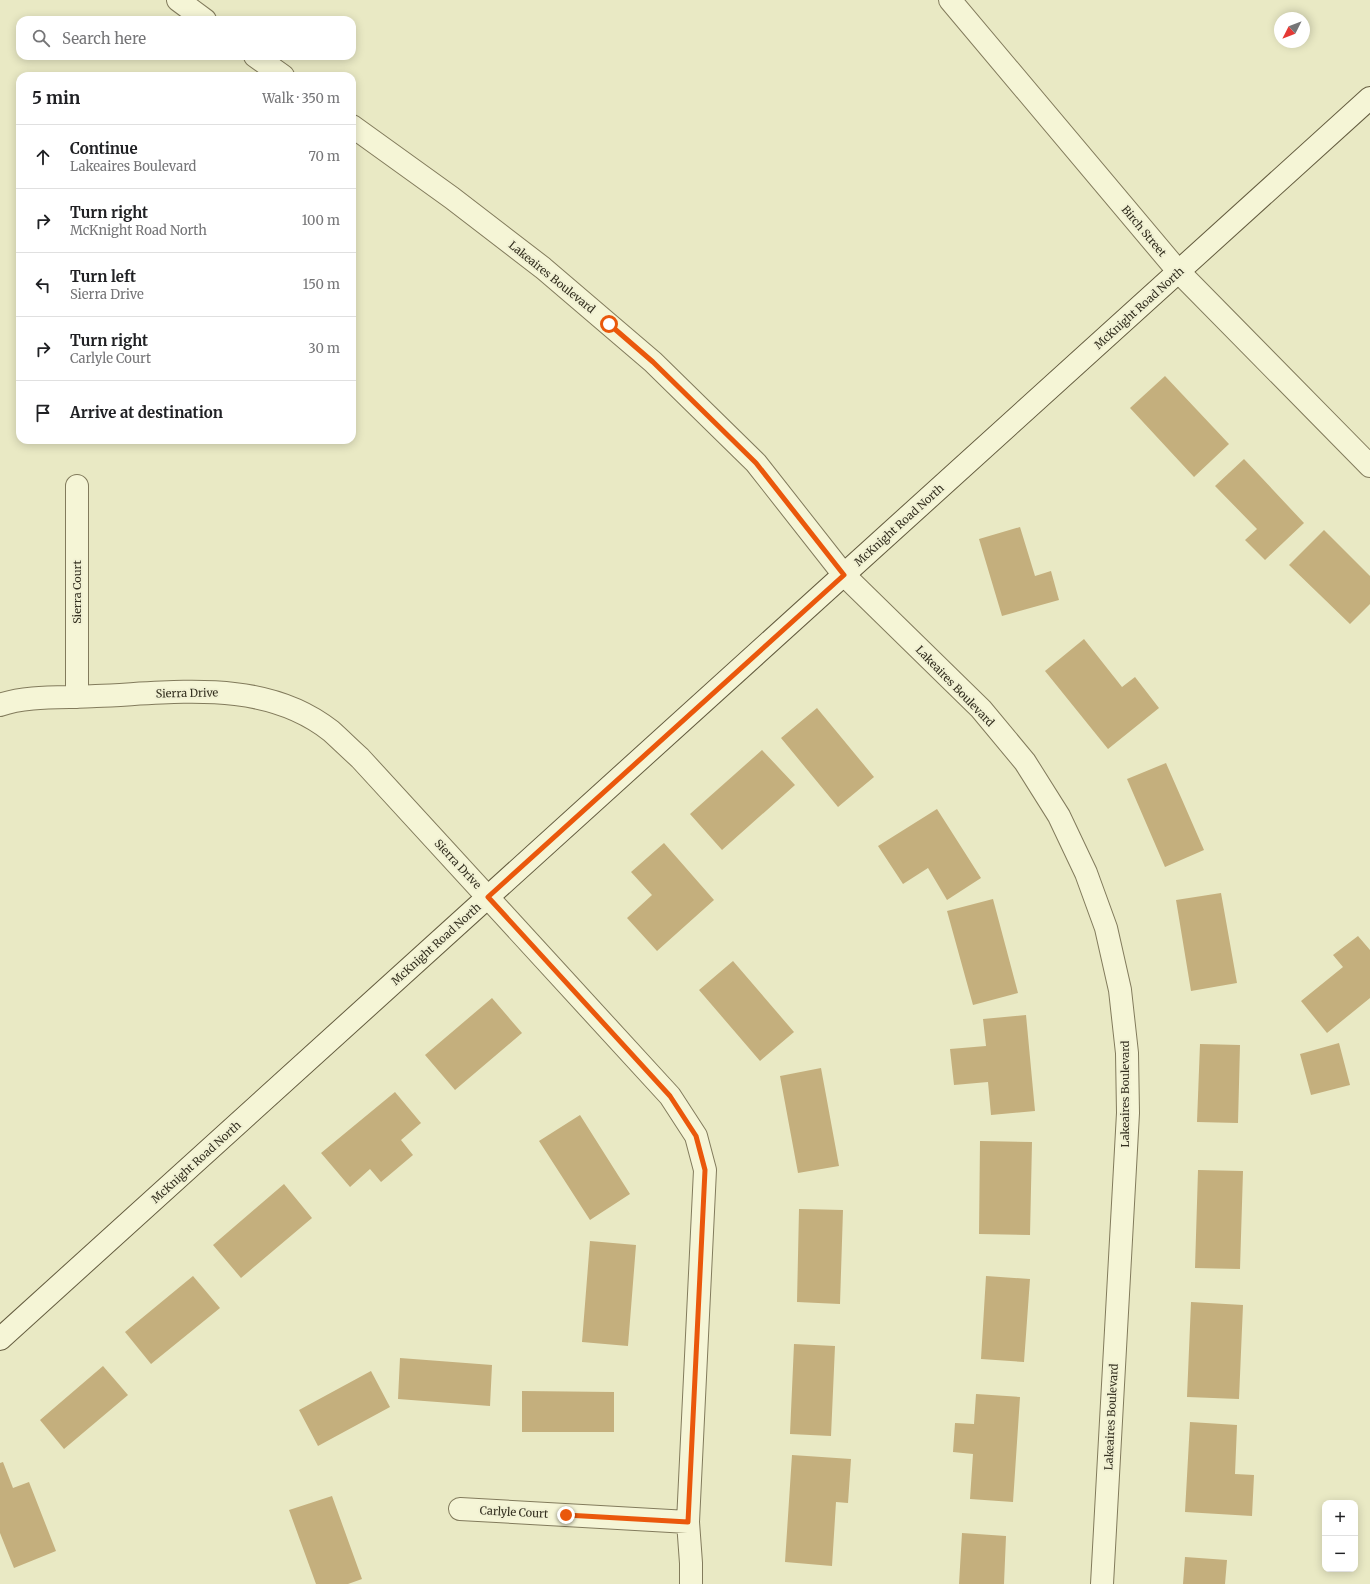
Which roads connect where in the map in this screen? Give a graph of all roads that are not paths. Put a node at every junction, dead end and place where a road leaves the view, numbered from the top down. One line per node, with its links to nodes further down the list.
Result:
1 (178, 0): 3 (street)
2 (950, 0): 8 (street, Birch Street)
3 (200, 16)
4 (261, 60): 5 (street)
5 (277, 72)
6 (1370, 98): 8 (street, McKnight Road North)
7 (356, 129): 11 (street, Lakeaires Boulevard)
8 (1178, 272): 9 (street, Birch Street); 11 (street, McKnight Road North)
9 (1370, 466)
10 (77, 486): 12 (street, Sierra Court)
11 (844, 575): 14 (street, McKnight Road North); 19 (street, Lakeaires Boulevard)
12 (77, 697): 13 (street, Sierra Drive); 14 (street, Sierra Drive)
13 (0, 705)
14 (488, 897): 15 (street, McKnight Road North); 17 (street, Sierra Drive)
15 (0, 1339)
16 (460, 1509): 17 (street, Carlyle Court)
17 (688, 1522): 18 (street, Sierra Drive)
18 (691, 1584)
19 (1102, 1584)

